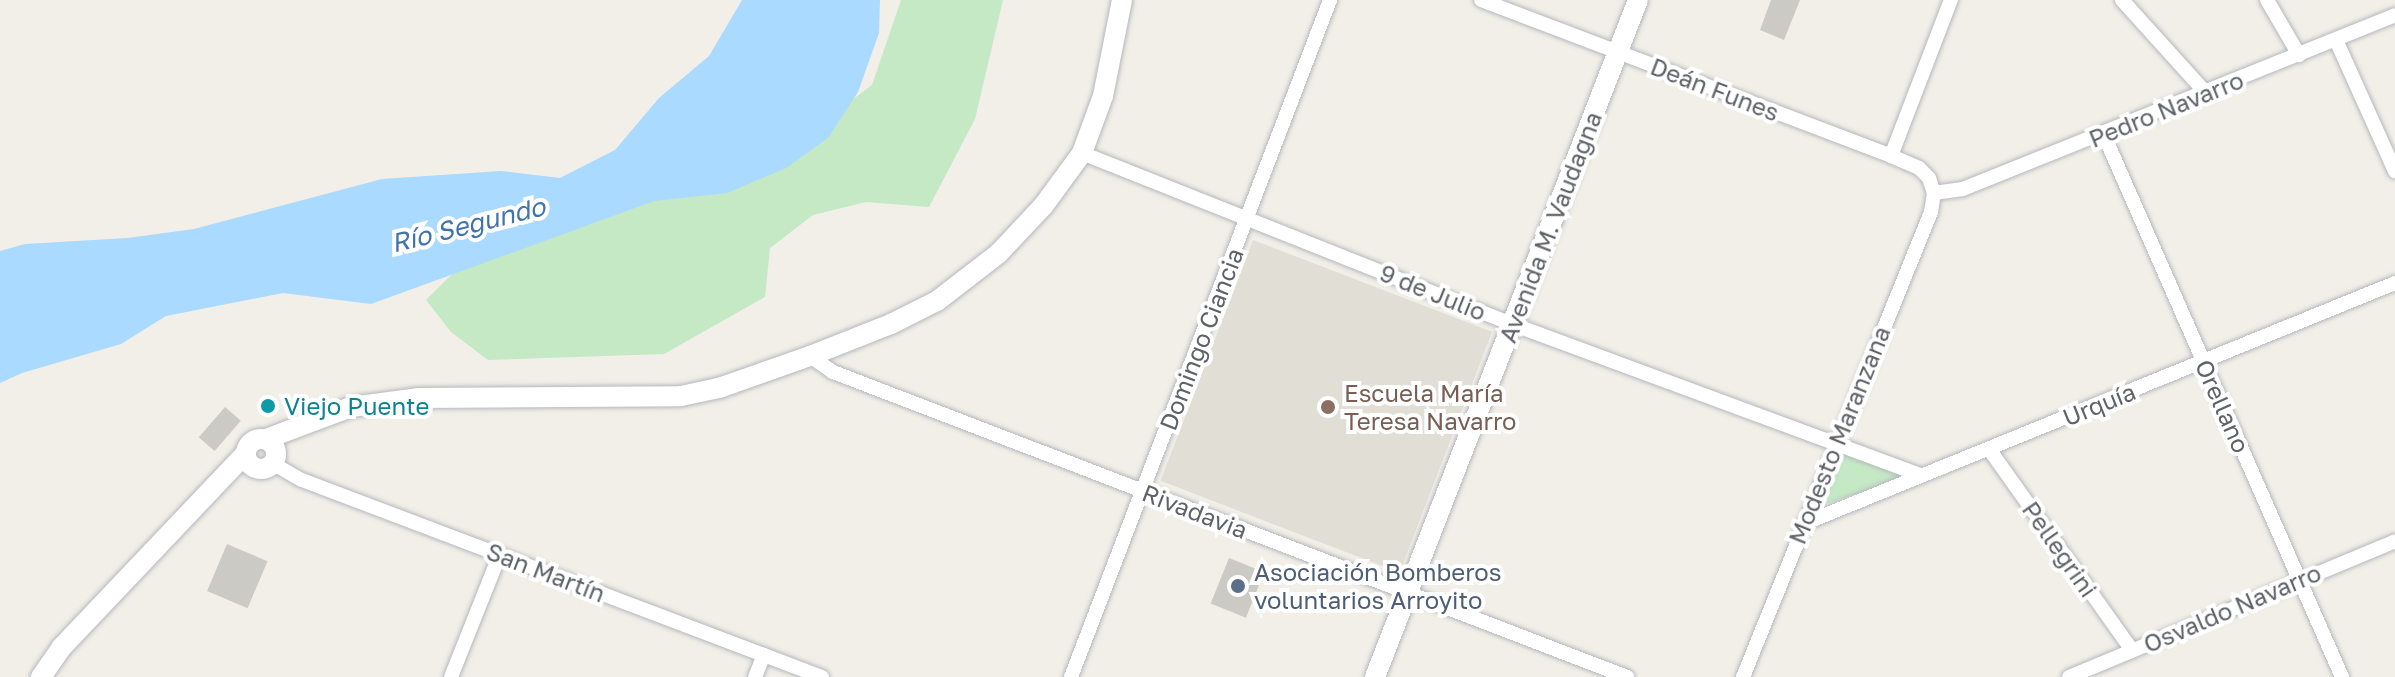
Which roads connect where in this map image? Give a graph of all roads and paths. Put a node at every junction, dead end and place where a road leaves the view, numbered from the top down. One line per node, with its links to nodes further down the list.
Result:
1 (1122, 0): 14 (main road)
2 (1330, 0): 18 (street, Domingo Ciancia)
3 (1481, 0): 10 (street, Deán Funes)
4 (1638, 0): 10 (main road, Avenida M. Vaudagna)
5 (1951, 0): 15 (street)
6 (2122, 0): 12 (street)
7 (2267, 0): 11 (street)
8 (2395, 15): 9 (street, Pedro Navarro)
9 (2336, 40): 11 (street, Pedro Navarro); 16 (street)
10 (1619, 52): 15 (street, Deán Funes); 20 (main road, Avenida M. Vaudagna)
11 (2299, 55): 12 (street, Pedro Navarro)
12 (2207, 94): 13 (street, Pedro Navarro)
13 (2104, 135): 17 (street, Pedro Navarro); 22 (street, Orellano)
14 (1082, 153): 18 (street, 9 de Julio); 21 (main road)
15 (1891, 156): 17 (street, Deán Funes)
16 (2395, 171)
17 (1934, 193): 23 (street, Modesto Maranzana)
18 (1247, 218): 20 (street, 9 de Julio); 27 (street, Domingo Ciancia)
19 (2395, 283): 22 (street, Urquía)
20 (1512, 324): 23 (street, 9 de Julio); 32 (main road, Avenida M. Vaudagna)
21 (810, 356): 25 (main road); 27 (street, Rivadavia)
22 (2203, 361): 24 (street, Urquía); 31 (street, Orellano)
23 (1835, 443): 26 (street, 9 de Julio); 28 (street, Modesto Maranzana)
24 (1989, 449): 26 (street, Urquía); 33 (street, Pellegrini)
25 (262, 455): 30 (street, San Martín); 35 (main road)
26 (1922, 476): 28 (street, Urquía)
27 (1142, 492): 32 (street, Rivadavia); 39 (street, Domingo Ciancia)
28 (1803, 524): 42 (street, Modesto Maranzana)
29 (2395, 541): 31 (street, Osvaldo Navarro)
30 (500, 554): 34 (street, San Martín); 36 (street)
31 (2302, 579): 33 (street, Osvaldo Navarro); 44 (street, Orellano)
32 (1407, 591): 40 (main road, Avenida M. Vaudagna); 41 (street, Rivadavia)
33 (2132, 650): 43 (street, Osvaldo Navarro)
34 (764, 655): 37 (street); 38 (street, San Martín)
35 (41, 677)
36 (451, 677)
37 (755, 677)
38 (822, 677)
39 (1071, 677)
40 (1375, 677)
41 (1627, 677)
42 (1743, 677)
43 (2069, 677)
44 (2342, 677)

